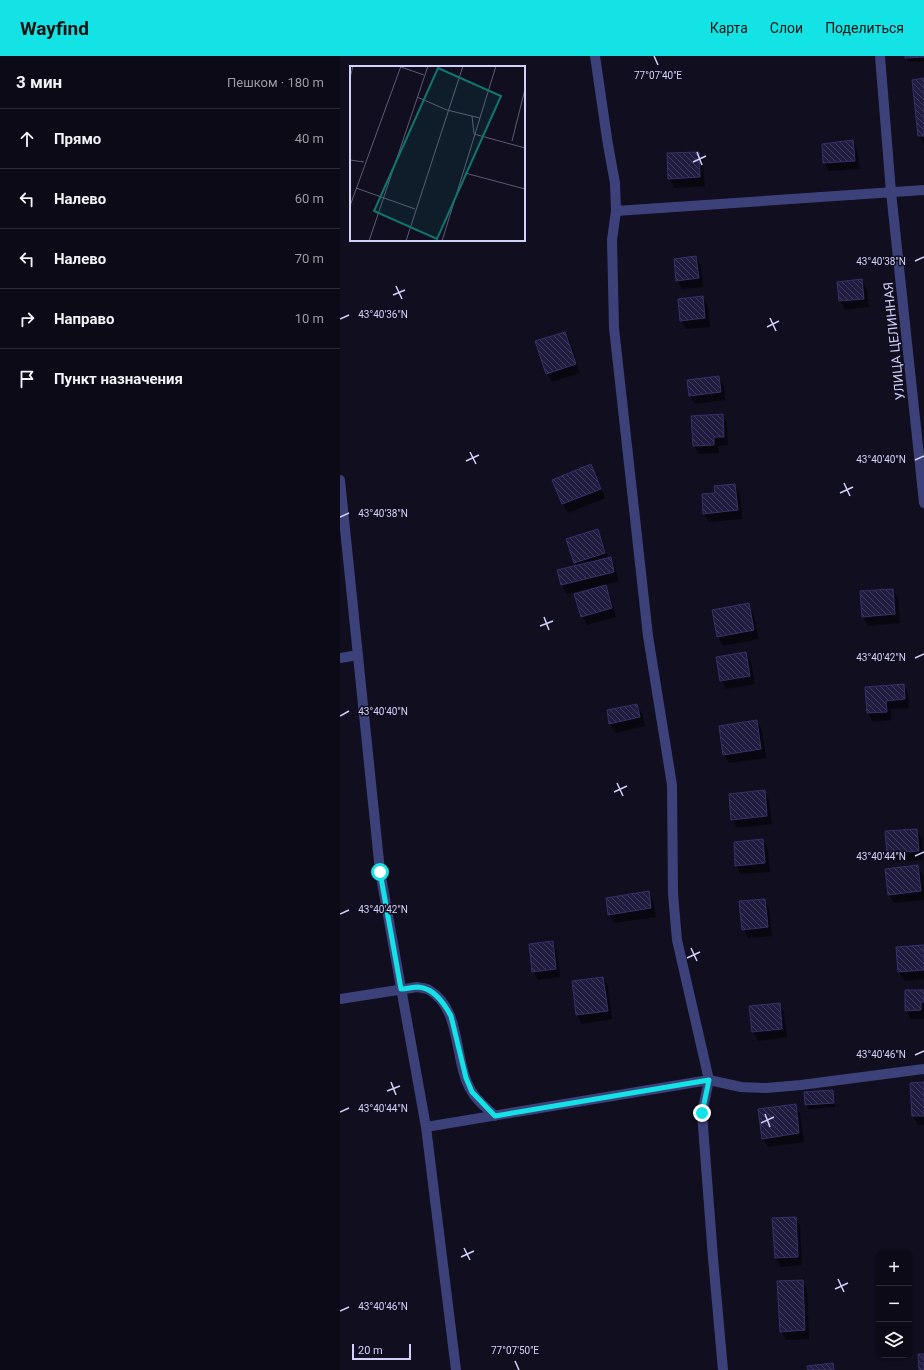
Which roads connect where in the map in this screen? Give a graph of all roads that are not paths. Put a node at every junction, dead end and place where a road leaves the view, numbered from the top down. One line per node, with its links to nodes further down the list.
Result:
1 (595, 56): 5 (street)
2 (880, 56): 4 (street, УЛИЦА ЦЕЛИННАЯ)
3 (924, 190): 4 (street)
4 (891, 192): 5 (street); 7 (street, УЛИЦА ЦЕЛИННАЯ)
5 (616, 211): 13 (street)
6 (340, 480): 8 (street)
7 (924, 503)
8 (358, 655): 9 (street); 10 (street)
9 (340, 658)
10 (401, 989): 11 (street); 14 (street); 15 (street)
11 (340, 999)
12 (924, 1070): 13 (street)
13 (709, 1080): 14 (street); 17 (street)
14 (495, 1116): 15 (street)
15 (426, 1127): 16 (street)
16 (456, 1370)
17 (723, 1370)

